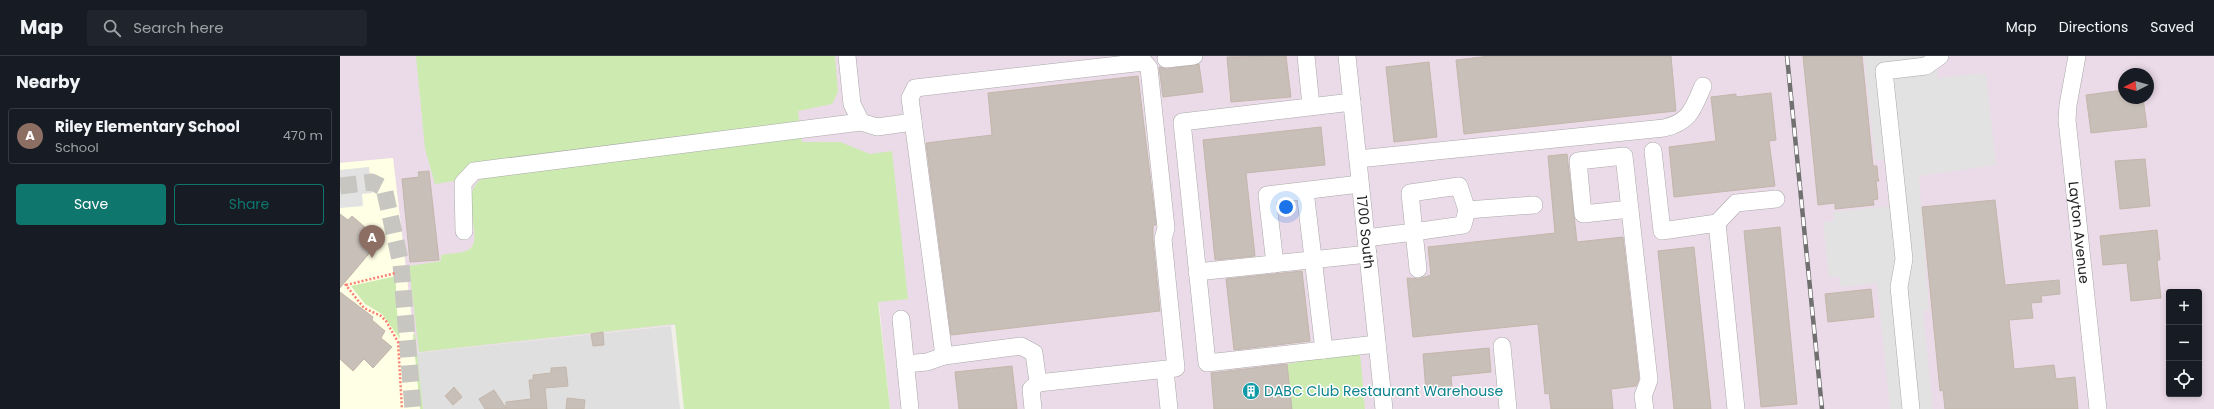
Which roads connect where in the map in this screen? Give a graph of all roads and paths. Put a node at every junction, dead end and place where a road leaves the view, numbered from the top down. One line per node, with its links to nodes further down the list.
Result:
1 (847, 56): 11 (street)
2 (1194, 56): 7 (street)
3 (1306, 56): 10 (street)
4 (1347, 56): 9 (street, 1700 South)
5 (1940, 56): 46 (street)
6 (2077, 56): 47 (street, Layton Avenue)
7 (1166, 59)
8 (1703, 86): 14 (street)
9 (1352, 102): 10 (street); 14 (street, 1700 South)
10 (1311, 106): 28 (street)
11 (861, 122): 12 (street); 22 (street)
12 (913, 122): 34 (street); 36 (street)
13 (1653, 151): 21 (street)
14 (1358, 159): 15 (street, 1700 South)
15 (1360, 184): 16 (street); 24 (street, 1700 South)
16 (1305, 191): 25 (street); 26 (street)
17 (1776, 199): 21 (street)
18 (1534, 205): 20 (street)
19 (1630, 209): 44 (street)
20 (1467, 210): 23 (street); 23 (street)
21 (1717, 223): 45 (street)
22 (464, 230)
23 (1414, 232): 24 (street); 27 (street)
24 (1367, 246): 25 (street); 31 (street, 1700 South)
25 (1313, 260): 26 (street); 33 (street)
26 (1275, 264): 28 (street)
27 (1418, 269)
28 (1197, 272): 33 (street)
29 (396, 273): 38 (path)
30 (901, 319): 35 (street)
31 (1377, 344): 33 (street); 42 (street, 1700 South)
32 (1502, 346): 43 (street)
33 (1324, 350)
34 (944, 356): 35 (street); 37 (street)
35 (906, 364): 39 (street)
36 (1165, 370): 37 (street); 41 (street)
37 (1038, 383): 40 (street)
38 (402, 409)
39 (910, 409)
40 (1033, 409)
41 (1169, 409)
42 (1384, 409)
43 (1508, 409)
44 (1645, 409)
45 (1736, 409)
46 (1911, 409)
47 (2098, 409)

